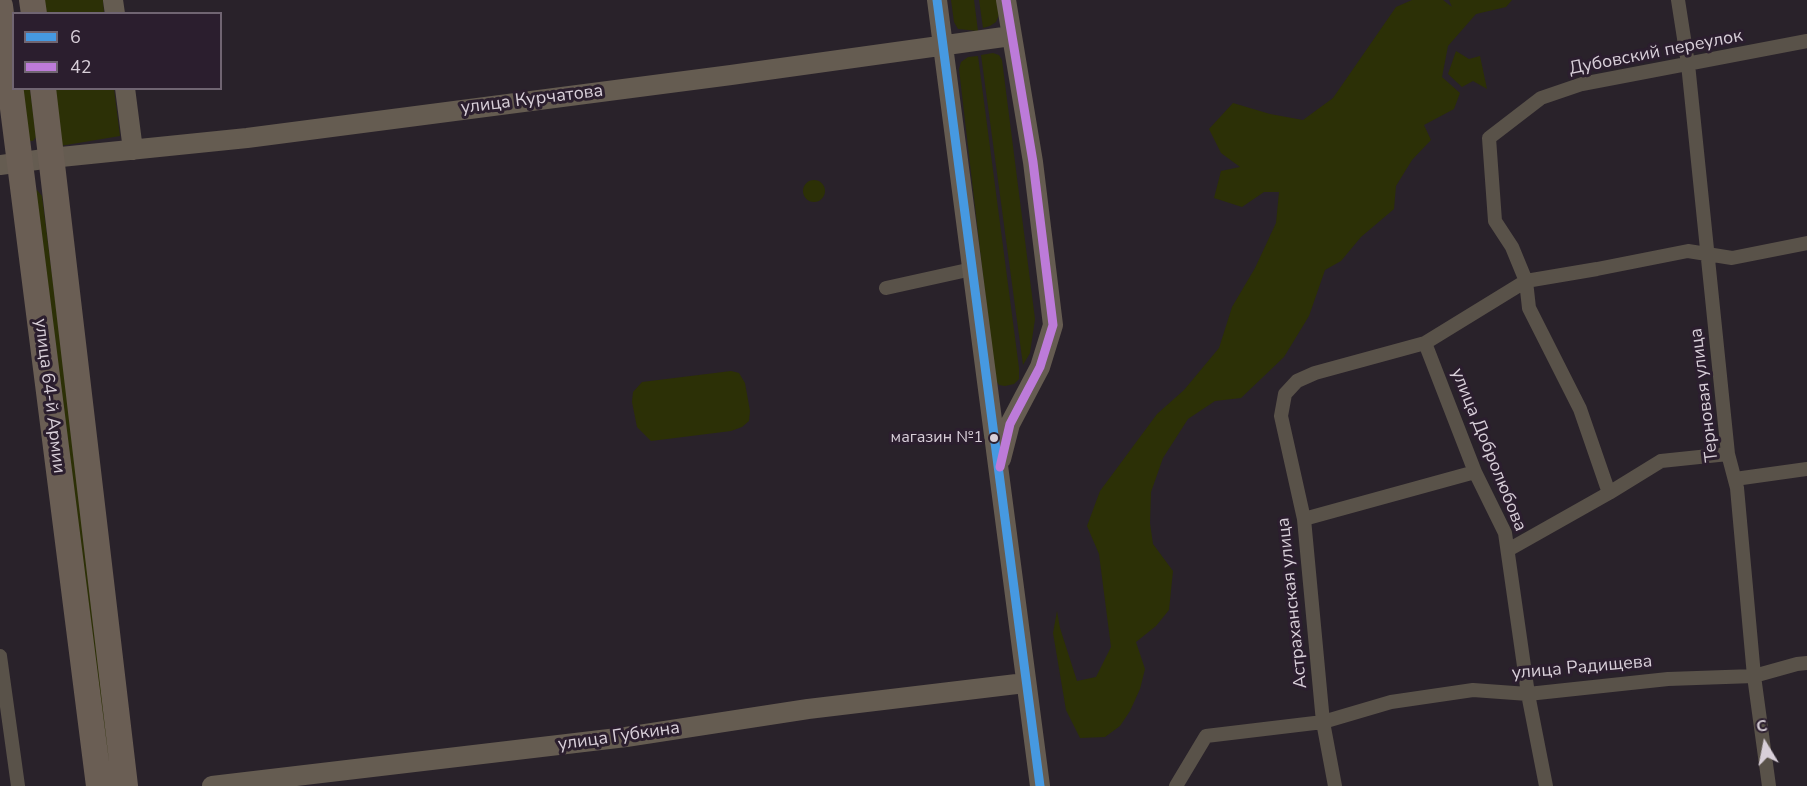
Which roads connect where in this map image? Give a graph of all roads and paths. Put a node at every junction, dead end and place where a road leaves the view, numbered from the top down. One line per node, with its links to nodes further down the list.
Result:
1 (937, 0): 7 (street)
2 (1006, 0): 5 (street)
3 (1678, 0): 8 (street, Терновая улица)
4 (0, 6): 13 (highway, улица 64-й Армии)
5 (1011, 36): 7 (street, улица Курчатова); 23 (street)
6 (1807, 41): 8 (street, Дубовский переулок)
7 (942, 47): 11 (street, улица Курчатова); 16 (street)
8 (1688, 64): 15 (street, Терновая улица); 17 (street, Дубовский переулок)
9 (43, 90): 12 (highway, улица 64-й Армии)
10 (125, 90): 11 (street)
11 (133, 150): 12 (street, улица Курчатова)
12 (51, 158): 13 (street, улица Курчатова); 36 (highway, улица 64-й Армии)
13 (10, 164): 35 (highway, улица 64-й Армии)
14 (1807, 243): 15 (street)
15 (1708, 255): 17 (street); 20 (street, Терновая улица)
16 (972, 269): 18 (street); 23 (street)
17 (1526, 281): 19 (street); 25 (street)
18 (886, 288)
19 (1425, 343): 22 (street, улица Добролюбова); 26 (street, Астраханская улица)
20 (1728, 454): 24 (street, Терновая улица); 25 (street)
21 (1807, 469): 24 (street)
22 (1475, 472): 26 (street); 27 (street, улица Добролюбова)
23 (998, 476): 31 (street)
24 (1735, 479): 30 (street, Терновая улица)
25 (1609, 493): 27 (street)
26 (1304, 519): 33 (street, Астраханская улица)
27 (1508, 550): 32 (street, улица Добролюбова)
28 (0, 656): 34 (street)
29 (1807, 663): 30 (street, улица Радищева)
30 (1754, 676): 32 (street, улица Радищева); 42 (street, Терновая улица)
31 (1025, 683): 37 (street, улица Губкина); 38 (street)
32 (1528, 694): 33 (street, улица Радищева); 41 (street, улица Добролюбова)
33 (1323, 722): 39 (street, улица Радищева); 40 (street, Астраханская улица)
34 (18, 786)
35 (99, 786)
36 (125, 786)
37 (212, 786)
38 (1040, 786)
39 (1176, 786)
40 (1335, 786)
41 (1546, 786)
42 (1769, 786)

